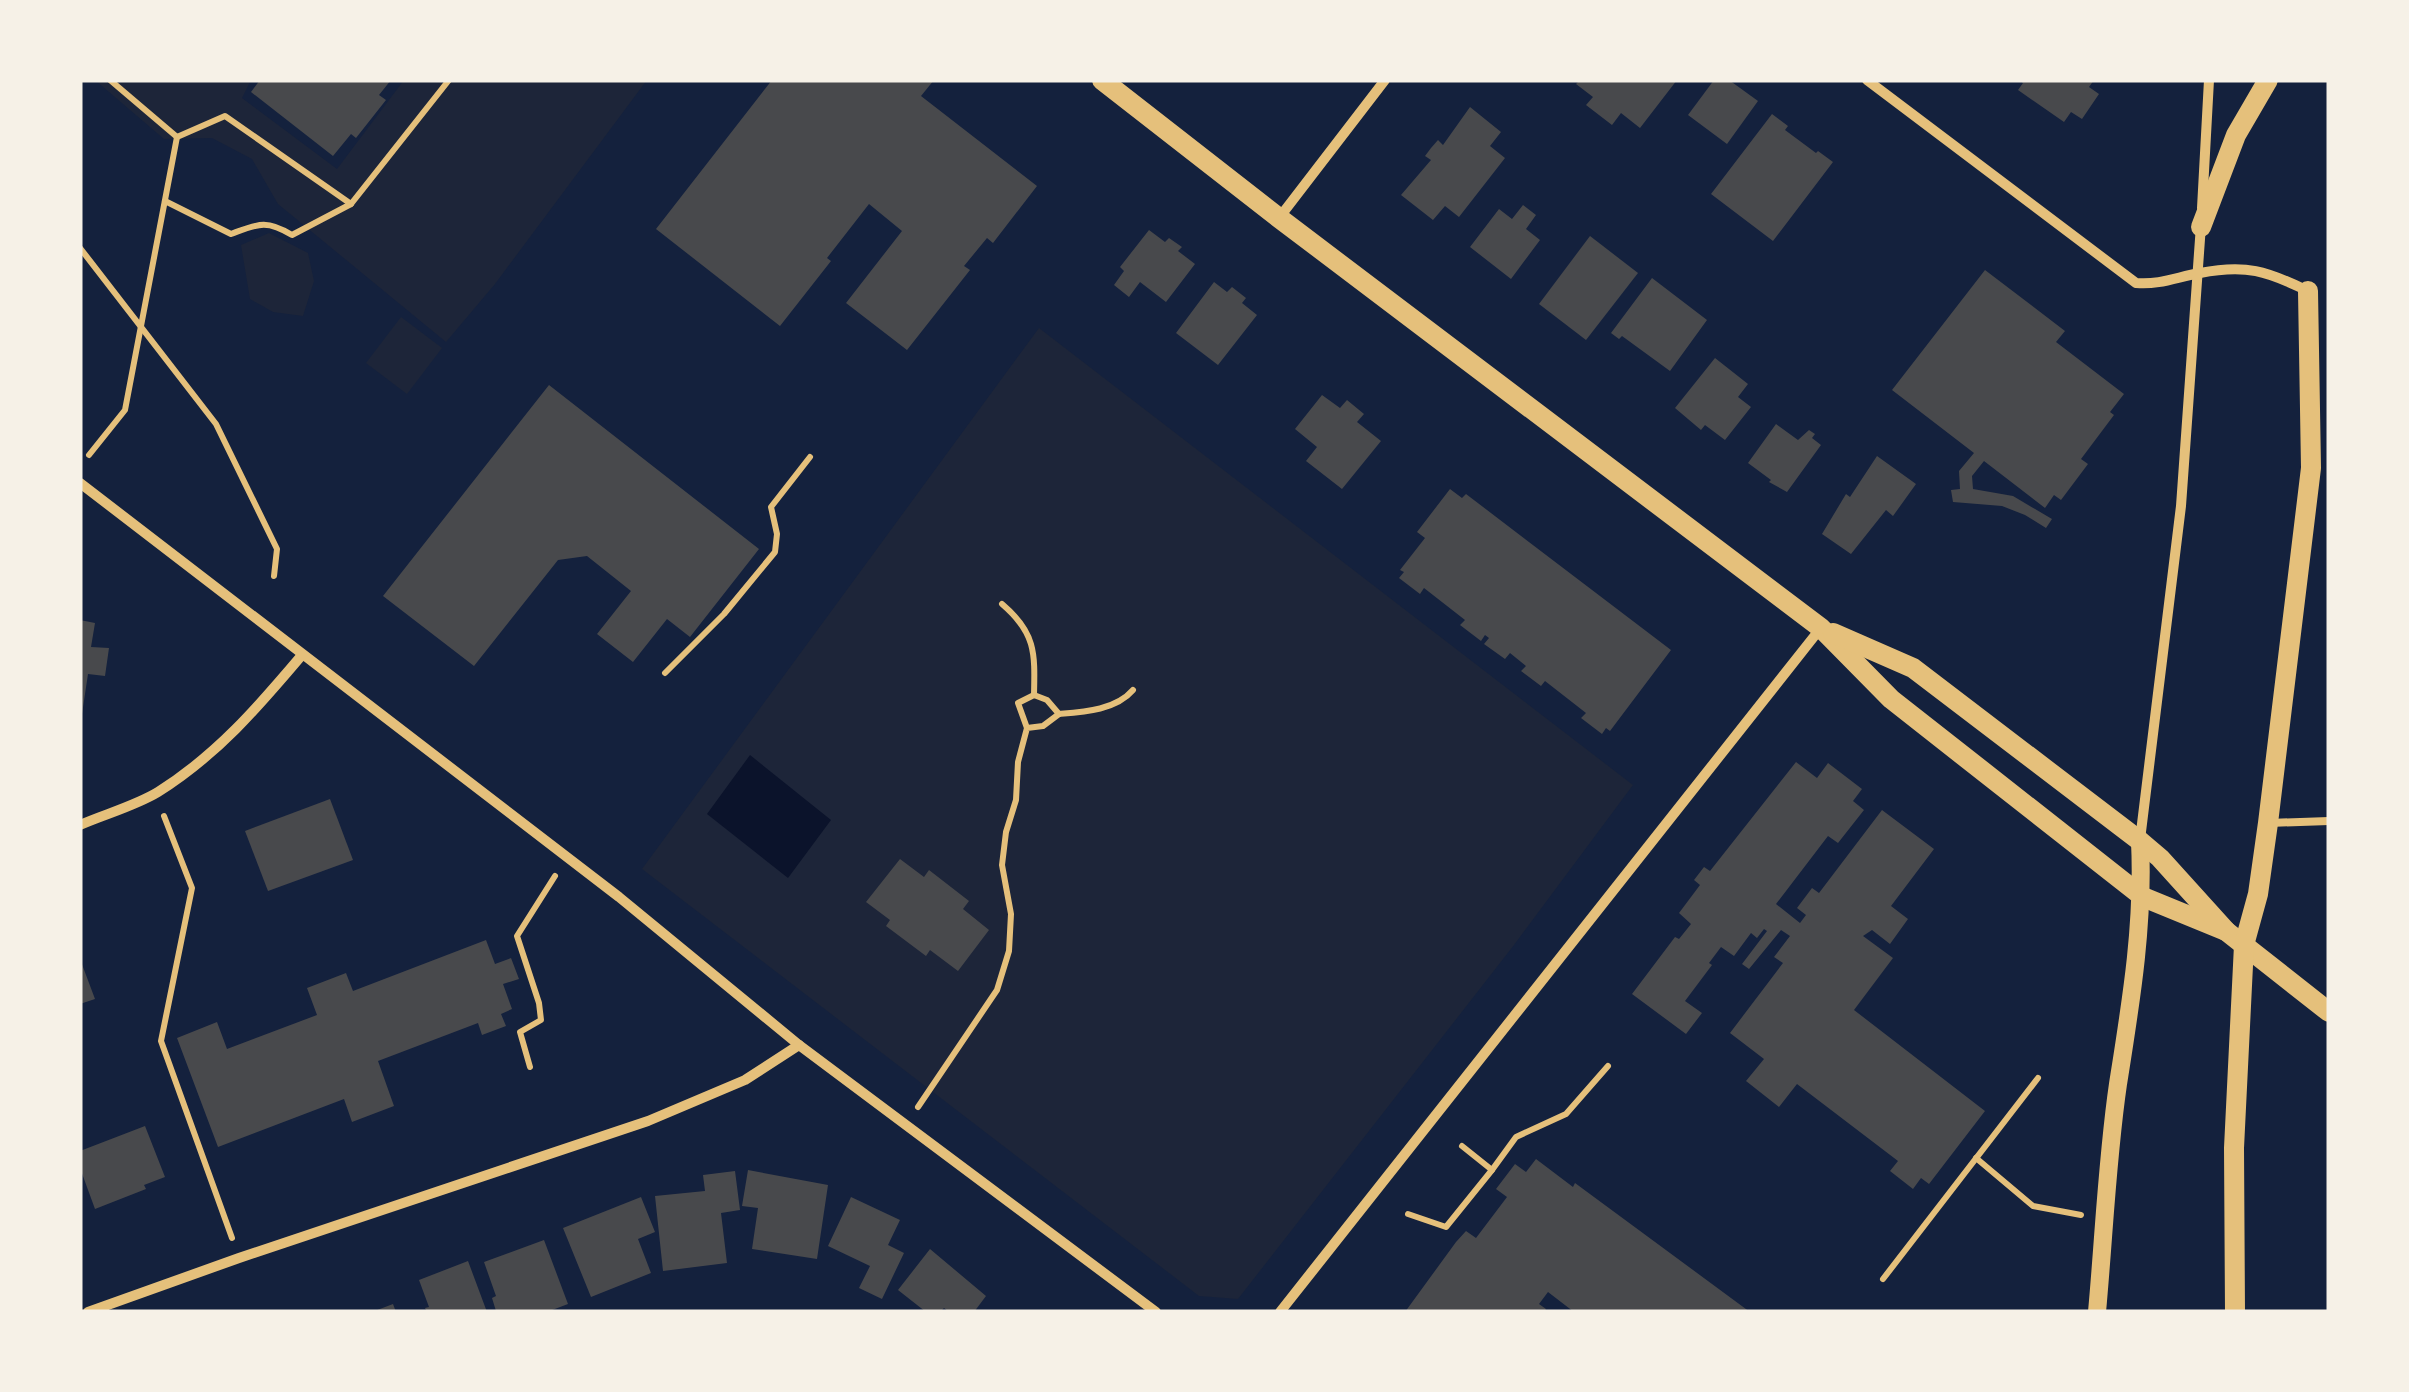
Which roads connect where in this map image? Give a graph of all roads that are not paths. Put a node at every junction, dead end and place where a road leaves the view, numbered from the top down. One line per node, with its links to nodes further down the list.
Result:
1 (1102, 80): 6 (main road)
2 (1385, 80): 6 (street)
3 (1867, 80): 8 (street)
4 (2208, 80): 7 (street)
5 (2268, 80): 7 (main road)
6 (1278, 218): 11 (main road)
7 (2201, 227): 8 (street)
8 (2198, 273): 9 (street); 16 (street)
9 (2308, 291): 14 (main road)
10 (80, 482): 12 (street)
11 (1821, 628): 16 (main road); 17 (main road); 24 (street)
12 (302, 655): 15 (street); 21 (street)
13 (2329, 822): 14 (lane)
14 (2268, 823): 19 (main road)
15 (80, 825)
16 (2140, 841): 17 (street); 18 (main road)
17 (2143, 897): 18 (main road); 25 (street)
18 (2226, 931): 19 (main road)
19 (2244, 945): 20 (main road); 26 (main road)
20 (2329, 1012)
21 (798, 1045): 22 (street); 23 (street)
22 (88, 1312)
23 (1156, 1312)
24 (1280, 1312)
25 (2098, 1312)
26 (2235, 1312)

